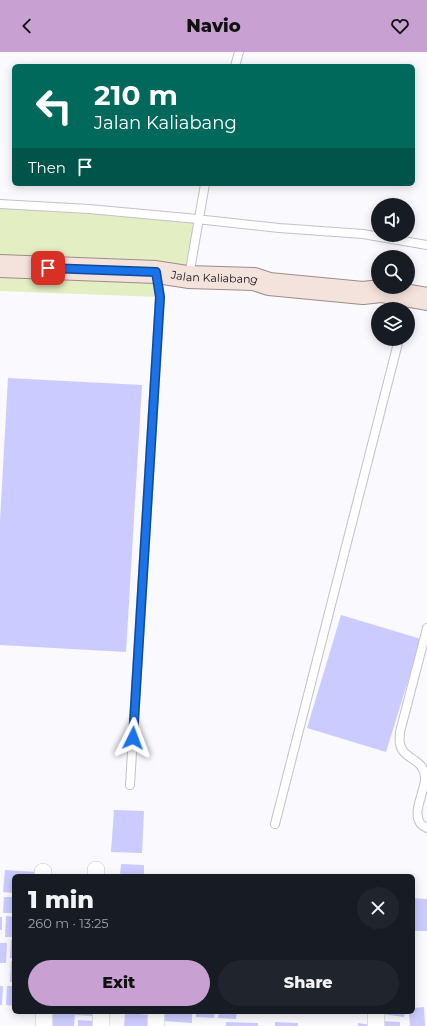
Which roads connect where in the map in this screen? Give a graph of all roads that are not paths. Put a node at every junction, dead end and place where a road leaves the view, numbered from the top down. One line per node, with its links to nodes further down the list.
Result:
1 (239, 52): 2 (lane)
2 (236, 64)
3 (205, 186): 5 (lane)
4 (0, 204): 5 (lane)
5 (198, 220): 6 (lane); 9 (lane)
6 (427, 245)
7 (0, 266): 8 (main road, Jalan Kaliabang)
8 (156, 272): 9 (main road, Jalan Kaliabang); 13 (lane)
9 (188, 277): 10 (main road, Jalan Kaliabang)
10 (414, 299)
11 (397, 346): 14 (lane)
12 (427, 628): 15 (lane)
13 (130, 785)
14 (275, 824)
15 (427, 828)
16 (44, 1014): 20 (street)
17 (101, 1014): 21 (street)
18 (156, 1014): 22 (street)
19 (376, 1014): 23 (street)
20 (44, 1026)
21 (101, 1026)
22 (156, 1026)
23 (376, 1026)

